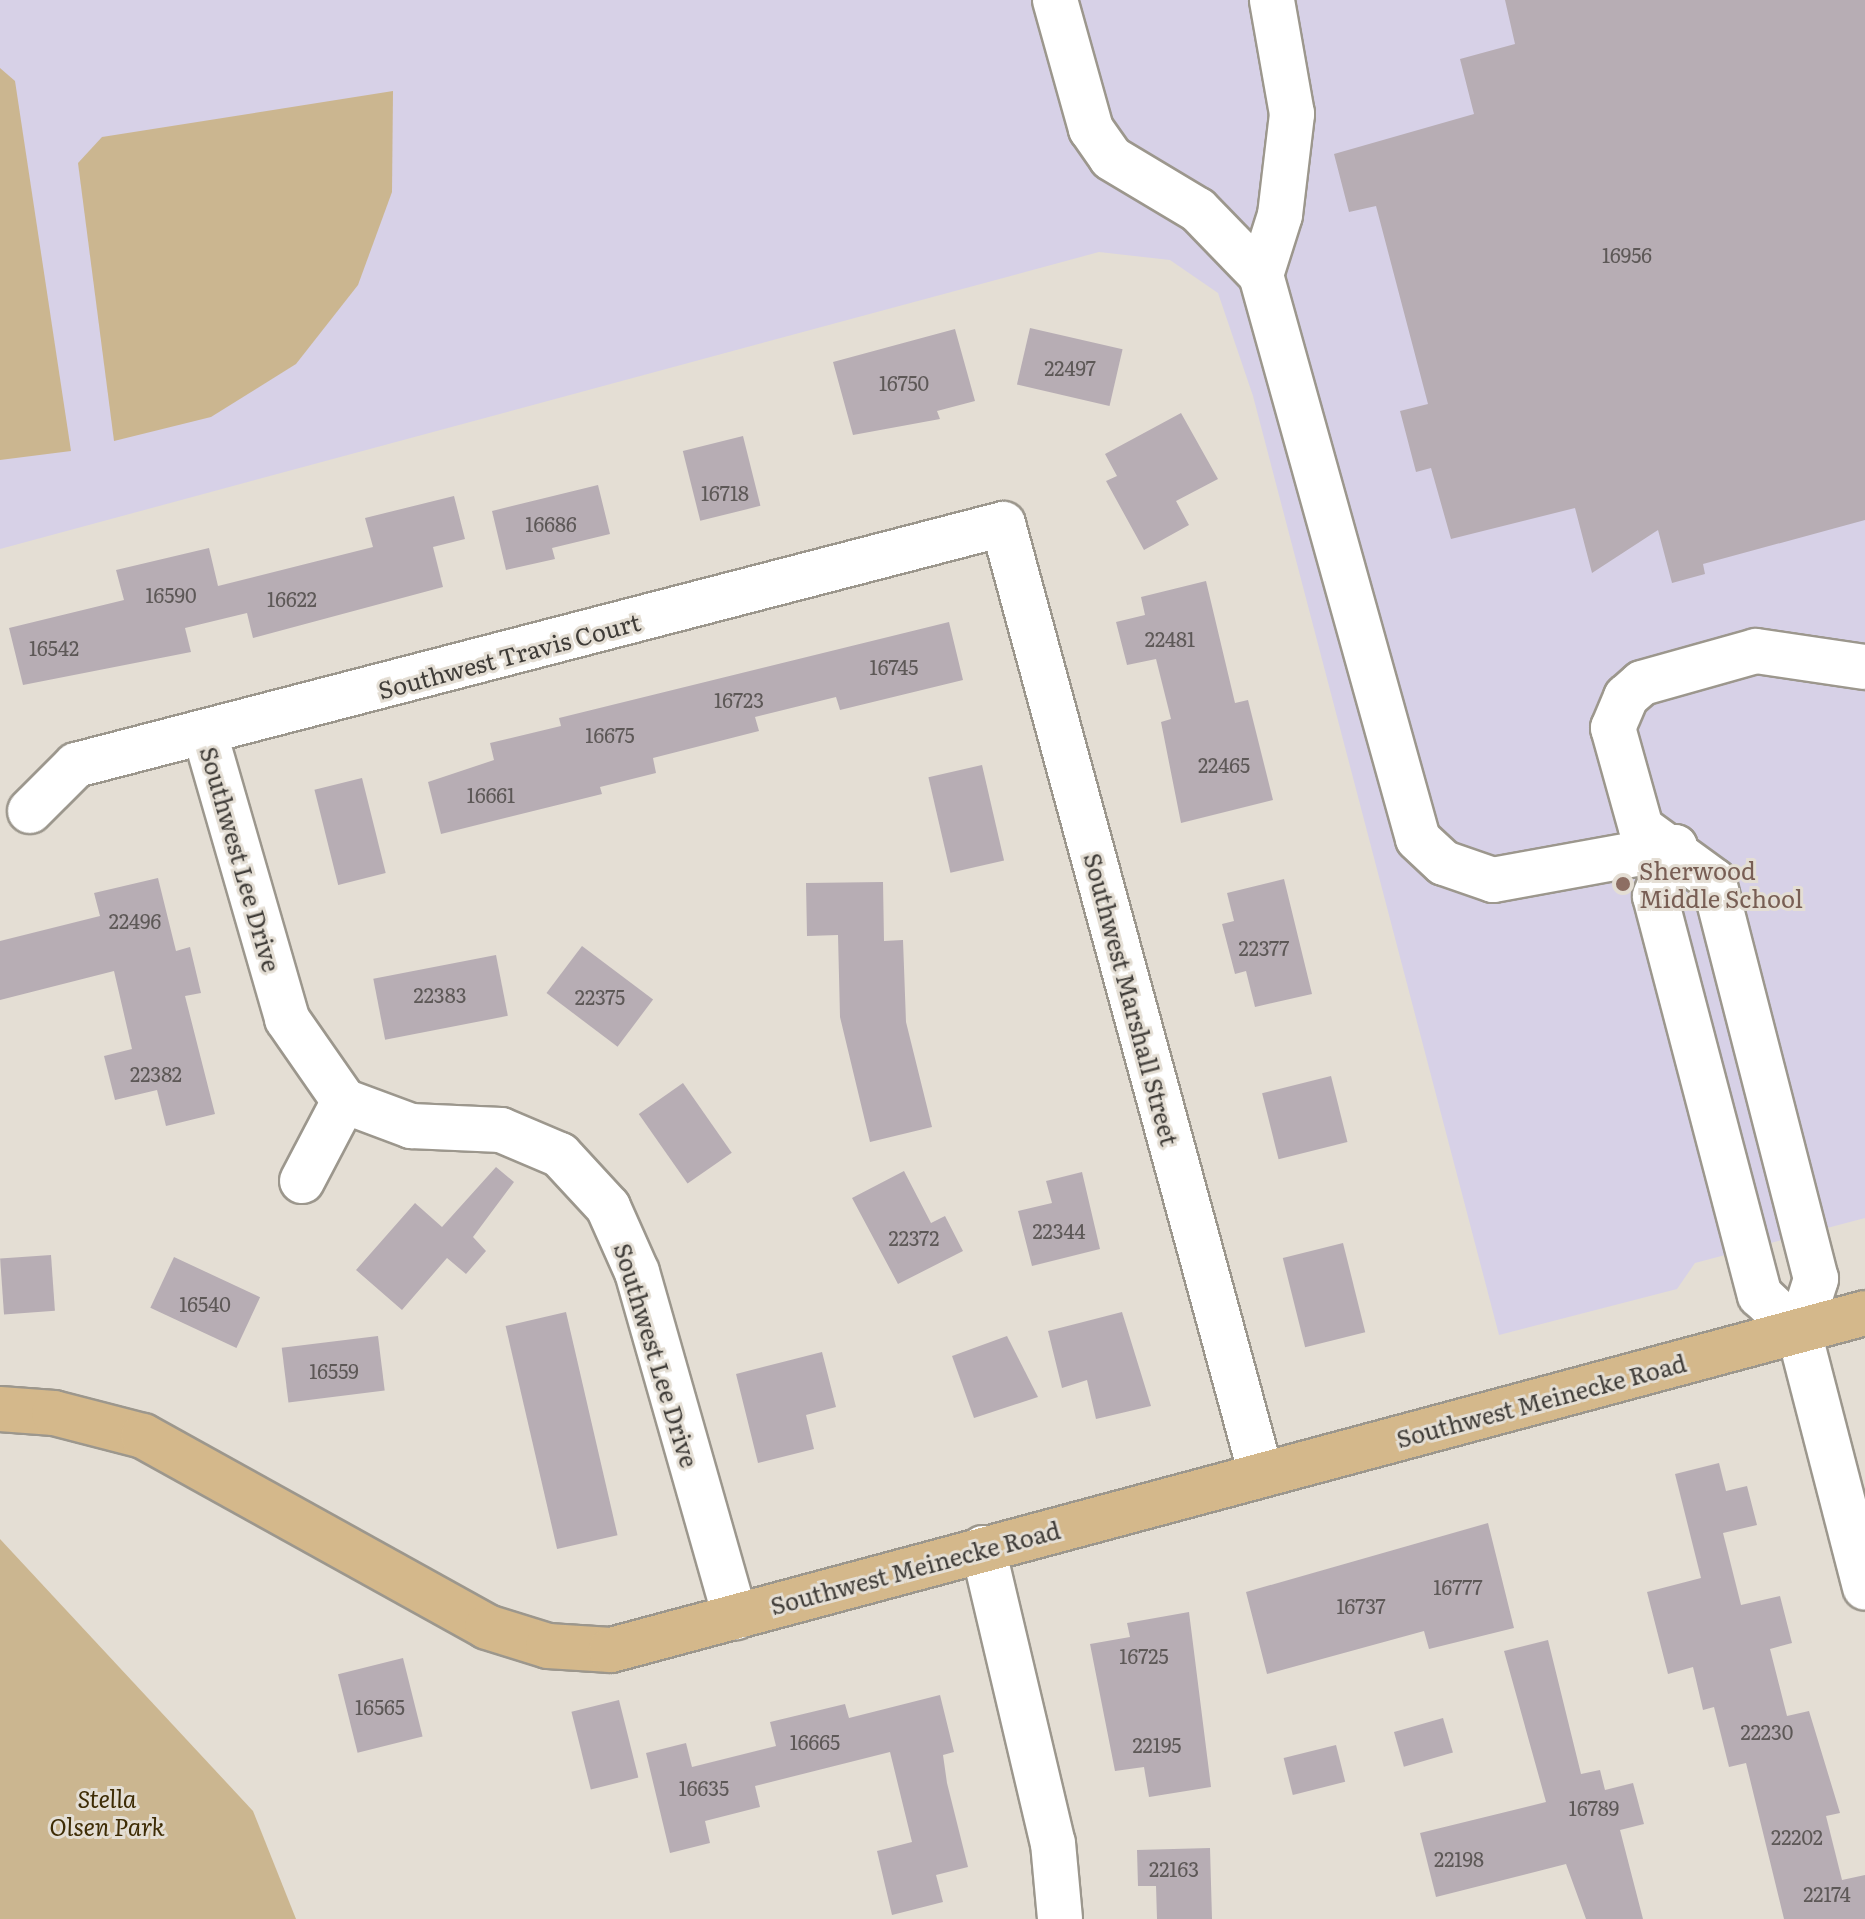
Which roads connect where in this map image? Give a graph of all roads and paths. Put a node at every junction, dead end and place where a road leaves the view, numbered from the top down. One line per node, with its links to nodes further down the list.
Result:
1 (1055, 0): 3 (street)
2 (1272, 0): 3 (street)
3 (1261, 275): 8 (street)
4 (1003, 524): 6 (street, Southwest Travis Court); 14 (street, Southwest Marshall Street)
5 (1865, 667): 8 (street)
6 (205, 734): 7 (street, Southwest Travis Court); 9 (street, Southwest Lee Drive)
7 (30, 811)
8 (1675, 847): 12 (street); 12 (street)
9 (344, 1101): 10 (street); 17 (street, Southwest Lee Drive)
10 (302, 1181)
11 (1865, 1313): 12 (main road, Southwest Meinecke Road)
12 (1799, 1332): 14 (main road, Southwest Meinecke Road); 16 (street)
13 (0, 1409): 17 (main road, Southwest Meinecke Road)
14 (1261, 1474): 15 (main road, Southwest Meinecke Road)
15 (983, 1548): 17 (main road, Southwest Meinecke Road); 18 (street)
16 (1865, 1588)
17 (735, 1617)
18 (1060, 1919)

